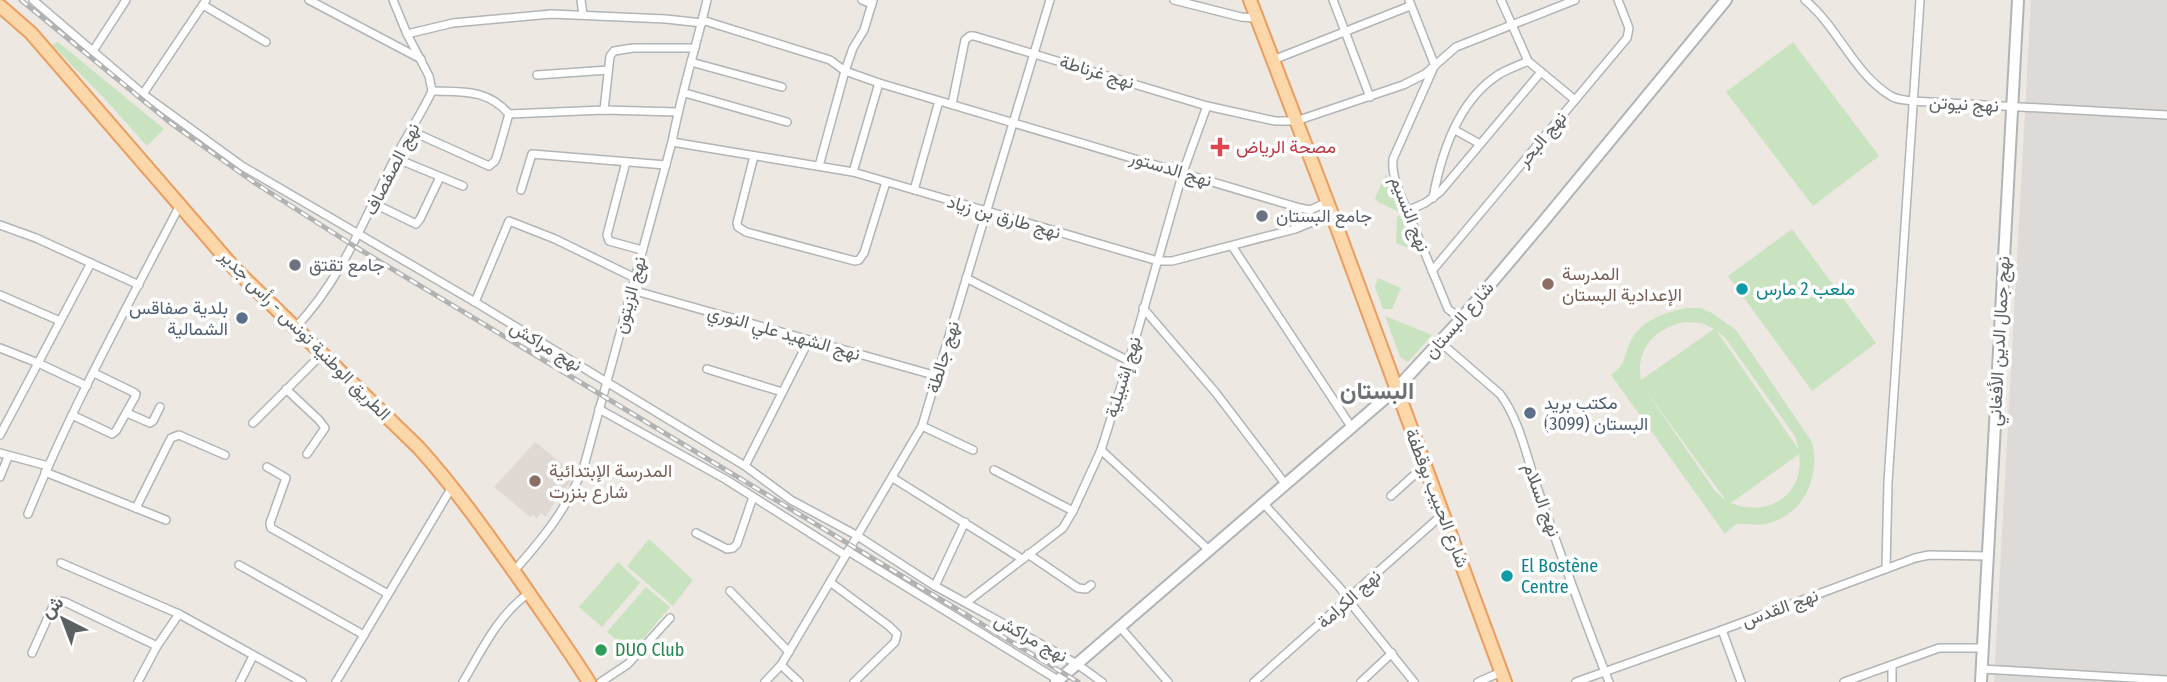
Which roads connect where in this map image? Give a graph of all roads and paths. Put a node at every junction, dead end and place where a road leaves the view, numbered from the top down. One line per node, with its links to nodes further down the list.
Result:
1 (33, 0): 31 (street, نهج مراكش)
2 (126, 0): 31 (street)
3 (309, 0): 33 (street)
4 (393, 0): 28 (street)
5 (581, 0): 23 (street)
6 (707, 0): 25 (street, نهج الزيتون)
7 (862, 0): 20 (street)
8 (1049, 0): 32 (street, نهج جالطة)
9 (1174, 0): 24 (street)
10 (1250, 0): 24 (main road, شارع الحبيب بوقطفة)
11 (1334, 0): 27 (street)
12 (1501, 0): 26 (street)
13 (1575, 0): 26 (street)
14 (1618, 0): 49 (street, نهج البحر)
15 (1726, 0): 99 (main road, شارع البستان)
16 (1805, 0): 51 (street, نهج نيوتن)
17 (1920, 0): 51 (street)
18 (2018, 0): 55 (main road, نهج جمال الدين الأفغاني)
19 (204, 2): 29 (street); 47 (street)
20 (873, 2): 39 (street)
21 (1410, 3): 27 (street); 37 (street)
22 (0, 6): 81 (main road, الطريق الوطنية تونس - رأس جدير)
23 (583, 15): 25 (street, نهج الدستور); 28 (street, نهج الدستور)
24 (1256, 18): 34 (main road, شارع الحبيب بوقطفة)
25 (702, 22): 30 (street, نهج الزيتون); 39 (street, نهج الدستور)
26 (1512, 26): 35 (street); 37 (street)
27 (1345, 31): 34 (street); 48 (street)
28 (407, 34): 33 (street)
29 (266, 41)
30 (695, 48): 36 (street, نهج الزيتون); 38 (street)
31 (93, 51): 47 (street, نهج مراكش)
32 (1033, 52): 53 (street, نهج غرناطة); 54 (street, نهج غرناطة); 62 (street, نهج جالطة)
33 (422, 59): 45 (street)
34 (1272, 61): 60 (main road, شارع الحبيب بوقطفة)
35 (1528, 61): 40 (street); 63 (street)
36 (691, 62): 44 (street); 46 (street, نهج الزيتون)
37 (1435, 66): 43 (street); 52 (street, نهج النسيم)
38 (608, 70): 41 (street); 56 (street)
39 (845, 71): 42 (street, نهج الدستور); 71 (street)
40 (1541, 72): 49 (street); 66 (street)
41 (537, 75)
42 (879, 83): 50 (street, نهج الدستور); 72 (street)
43 (1403, 85): 48 (street); 52 (street)
44 (782, 87)
45 (432, 91): 58 (street); 64 (street, نهج الصفصاف)
46 (685, 93): 57 (street, نهج الزيتون); 61 (street)
47 (143, 94): 86 (street, نهج مراكش)
48 (1370, 97): 60 (street)
49 (1575, 100): 91 (street, نهج البحر)
50 (939, 101): 53 (street, نهج الدستور); 78 (street)
51 (1912, 101): 55 (street, نهج نيوتن); 156 (street)
52 (1418, 102): 83 (street, نهج النسيم)
53 (952, 104): 62 (street, نهج الدستور)
54 (1207, 106): 60 (street, نهج غرناطة); 73 (street, نهج إشبيلية)
55 (2011, 106): 59 (street, نهج نيوتن); 153 (main road, نهج جمال الدين الأفغاني)
56 (604, 110): 57 (street); 58 (street)
57 (678, 112): 65 (street, نهج الزيتون)
58 (509, 114): 64 (street)
59 (2167, 115)
60 (1296, 121): 82 (main road, شارع الحبيب بوقطفة)
61 (787, 122)
62 (1014, 122): 73 (street, نهج الدستور); 84 (street, نهج جالطة)
63 (1455, 130): 66 (street); 79 (street)
64 (411, 131): 68 (street, نهج الصفصاف)
65 (672, 142): 67 (street, نهج طارق بن زياد); 70 (street, نهج الزيتون)
66 (1480, 144): 79 (street)
67 (754, 156): 71 (street, نهج طارق بن زياد); 75 (street)
68 (395, 158): 74 (street); 80 (street, نهج الصفصاف)
69 (626, 162): 70 (street); 77 (street); 88 (street)
70 (666, 165): 88 (street, نهج الزيتون)
71 (820, 166): 72 (street, نهج طارق بن زياد)
72 (853, 172): 75 (street, نهج طارق بن زياد)
73 (1183, 172): 82 (street, نهج الدستور); 89 (street, نهج إشبيلية)
74 (440, 177): 76 (street); 80 (street)
75 (886, 182): 78 (street, نهج طارق بن زياد)
76 (464, 186)
77 (521, 190)
78 (914, 190): 84 (street, نهج طارق بن زياد)
79 (1433, 199): 83 (street)
80 (373, 204): 86 (street, نهج الصفصاف)
81 (180, 205): 94 (street); 101 (main road, الطريق الوطنية تونس - رأس جدير)
82 (1330, 208): 87 (street, نهج طارق بن زياد); 114 (main road, شارع الحبيب بوقطفة)
83 (1407, 211): 91 (street, نهج النسيم)
84 (987, 213): 89 (street, نهج طارق بن زياد); 93 (street, نهج جالطة)
85 (0, 225): 90 (street)
86 (360, 234): 97 (street, نهج مراكش); 101 (street, نهج الصفصاف)
87 (1232, 246): 89 (street, نهج طارق بن زياد); 122 (street)
88 (642, 250): 92 (street, نهج الزيتون)
89 (1158, 261): 98 (street, نهج إشبيلية)
90 (91, 262): 94 (street); 100 (street)
91 (1432, 271): 99 (street, نهج النسيم)
92 (635, 278): 95 (street, نهج الزيتون); 97 (street)
93 (966, 278): 106 (street); 110 (street, نهج جالطة)
94 (139, 285): 109 (street)
95 (632, 290): 102 (street, نهج الشهيد علي النوري); 111 (street, نهج الزيتون)
96 (0, 295): 100 (street)
97 (475, 302): 111 (street, نهج مراكش)
98 (1143, 308): 106 (street, نهج إشبيلية); 137 (street)
99 (1461, 319): 103 (main road, شارع البستان)
100 (60, 321): 107 (street)
101 (295, 328): 105 (main road, الطريق الوطنية تونس - رأس جدير)
102 (809, 340): 110 (street, نهج الشهيد علي النوري); 115 (street)
103 (1440, 342): 114 (main road, شارع البستان); 181 (street, نهج السلام)
104 (0, 348): 107 (street)
105 (322, 354): 113 (street); 138 (main road, الطريق الوطنية تونس - رأس جدير)
106 (1129, 361): 125 (street, نهج إشبيلية)
107 (38, 363): 112 (street); 123 (street)
108 (707, 369): 115 (street)
109 (94, 373): 112 (street); 118 (street)
110 (937, 376): 121 (street, نهج جالطة)
111 (606, 382): 117 (street, نهج الزيتون); 130 (street, نهج مراكش)
112 (87, 386): 119 (street)
113 (286, 389): 120 (street); 127 (street)
114 (1396, 389): 122 (main road, شارع البستان); 131 (main road, شارع الحبيب بوقطفة)
115 (782, 392): 130 (street)
116 (160, 407): 118 (street)
117 (599, 409): 140 (street); 157 (street, نهج الزيتون)
118 (127, 413): 119 (street)
119 (72, 415): 133 (street)
120 (253, 423)
121 (922, 426): 124 (street); 136 (street, نهج جالطة)
122 (1352, 428): 137 (main road, شارع البستان)
123 (0, 435)
124 (973, 450)
125 (1101, 450): 143 (street, نهج إشبيلية); 150 (street)
126 (0, 453): 129 (street)
127 (307, 454)
128 (225, 455): 142 (street)
129 (8, 457): 133 (street); 135 (street)
130 (745, 466): 149 (street, نهج مراكش)
131 (1424, 466): 139 (street); 145 (main road, شارع الحبيب بوقطفة)
132 (267, 467): 163 (street)
133 (46, 469): 142 (street); 144 (street)
134 (994, 470): 143 (street)
135 (0, 477)
136 (893, 478): 147 (street); 149 (street, نهج جالطة)
137 (1286, 485): 141 (main road, شارع البستان)
138 (452, 486): 157 (main road, الطريق الوطنية تونس - رأس جدير); 163 (street)
139 (1391, 496)
140 (753, 497): 148 (street); 151 (street)
141 (1264, 503): 150 (main road, شارع البستان); 164 (street)
142 (136, 508): 146 (street)
143 (1073, 511): 152 (street, نهج إشبيلية)
144 (28, 514)
145 (1443, 514): 164 (street, نهج الكرامة); 182 (main road, شارع الحبيب بوقطفة)
146 (166, 520)
147 (965, 522): 152 (street); 160 (street)
148 (696, 533)
149 (856, 535): 151 (street, نهج جالطة); 160 (street, نهج مراكش)
150 (1209, 551): 168 (main road, شارع البستان)
151 (846, 553): 158 (street, نهج جالطة); 184 (street)
152 (1025, 556): 159 (street); 165 (street, نهج إشبيلية)
153 (1989, 556): 156 (street, نهج القدس); 172 (main road, نهج جمال الدين الأفغاني)
154 (61, 563): 166 (street)
155 (239, 565): 170 (street)
156 (1886, 569): 169 (street, نهج القدس)
157 (514, 571): 162 (main road, الطريق الوطنية تونس - رأس جدير)
158 (830, 582): 173 (street, نهج جالطة); 194 (street)
159 (1091, 585)
160 (935, 586): 165 (street, نهج مراكش)
161 (730, 591): 173 (street)
162 (529, 593): 189 (street); 190 (main road, الطريق الوطنية تونس - رأس جدير)
163 (387, 594): 170 (street)
164 (1348, 600): 175 (street); 197 (street, نهج الكرامة)
165 (967, 602): 177 (street, نهج مراكش)
166 (179, 614): 171 (street); 176 (street)
167 (670, 618): 191 (street)
168 (1120, 627): 177 (main road, شارع البستان); 196 (street)
169 (1722, 630): 181 (street, نهج القدس); 203 (street)
170 (364, 635): 188 (street)
171 (157, 646): 174 (street); 185 (street)
172 (1983, 648): 178 (street); 180 (main road, نهج جمال الدين الأفغاني)
173 (789, 652): 179 (street, نهج جالطة)
174 (32, 653)
175 (1392, 653): 198 (street); 199 (street)
176 (253, 656): 186 (street); 187 (street)
177 (1077, 664): 184 (main road, شارع البستان); 195 (street, نهج مراكش)
178 (1892, 664): 204 (street); 205 (street)
179 (781, 665): 192 (street, نهج جالطة); 193 (street)
180 (1982, 669): 183 (street); 206 (main road, نهج جمال الدين الأفغاني)
181 (1605, 671): 201 (street, نهج القدس); 202 (street, نهج السلام)
182 (1503, 677): 200 (street)
183 (2167, 680)
184 (1057, 681)
185 (138, 682)
186 (240, 682)
187 (302, 682)
188 (336, 682)
189 (463, 682)
190 (589, 682)
191 (601, 682)
192 (765, 682)
193 (799, 682)
194 (854, 682)
195 (1102, 682)
196 (1168, 682)
197 (1254, 682)
198 (1362, 682)
199 (1414, 682)
200 (1478, 682)
201 (1576, 682)
202 (1609, 682)
203 (1741, 682)
204 (1844, 682)
205 (1892, 682)
206 (1982, 682)

